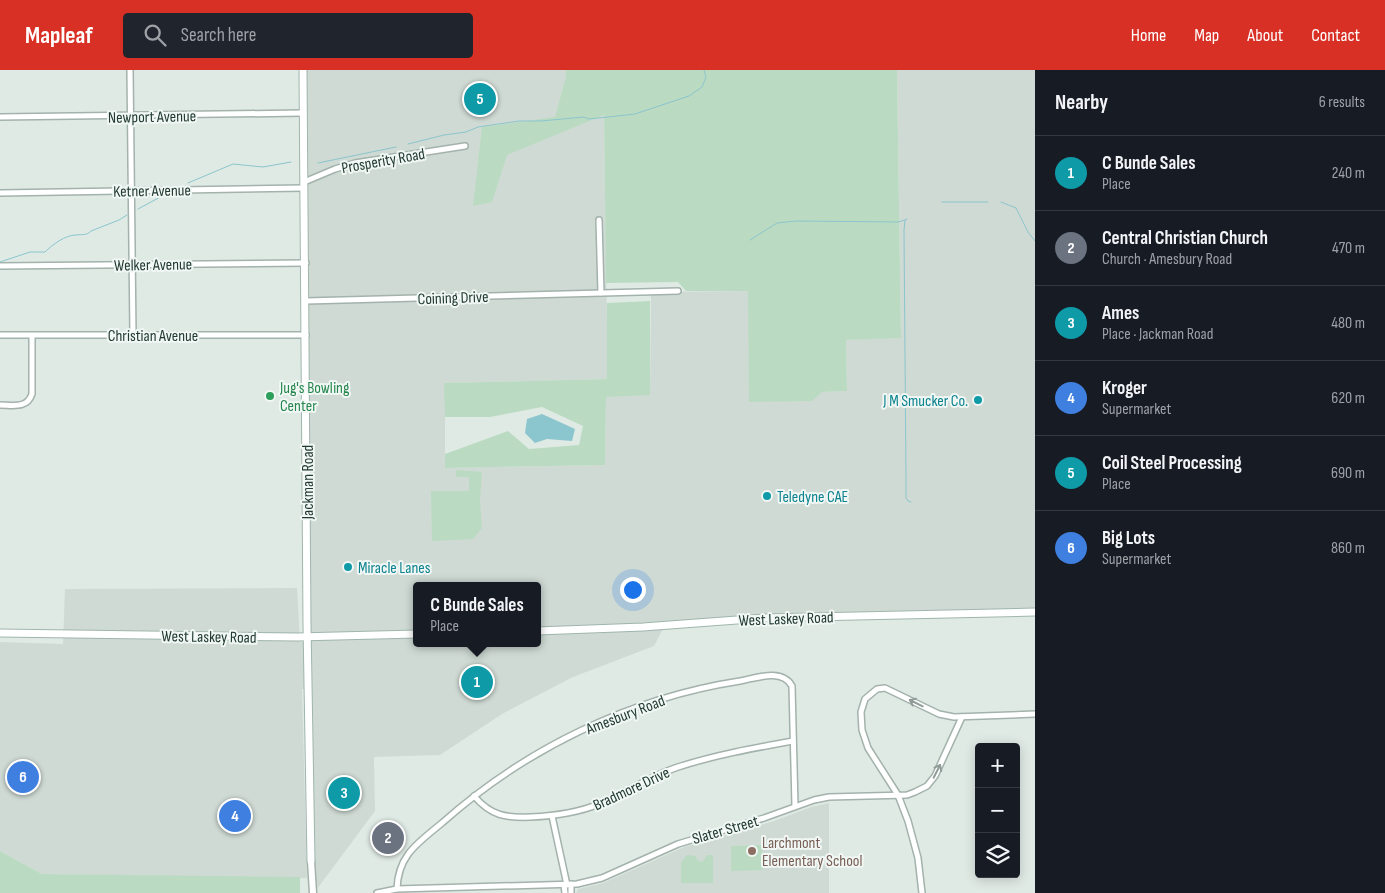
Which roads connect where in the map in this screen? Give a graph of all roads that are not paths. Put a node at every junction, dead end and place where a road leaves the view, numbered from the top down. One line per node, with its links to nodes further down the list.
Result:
1 (130, 70): 4 (street)
2 (303, 70): 3 (main road, Jackman Road)
3 (304, 113): 4 (street, Newport Avenue); 7 (main road, Jackman Road)
4 (130, 116): 5 (street, Newport Avenue); 8 (street)
5 (0, 117)
6 (465, 146): 7 (street, Prosperity Road)
7 (304, 185): 8 (street, Ketner Avenue); 11 (main road, Jackman Road)
8 (131, 191): 9 (street, Ketner Avenue); 12 (street)
9 (0, 193)
10 (599, 220): 15 (street)
11 (306, 263): 12 (street, Welker Avenue); 16 (main road, Jackman Road)
12 (133, 265): 13 (street, Welker Avenue); 19 (street)
13 (0, 266)
14 (678, 291): 15 (street, Coining Drive)
15 (601, 293): 16 (street, Coining Drive)
16 (306, 301): 17 (main road, Jackman Road)
17 (306, 334): 19 (street, Christian Avenue); 26 (main road, Jackman Road)
18 (0, 335): 20 (street, Christian Avenue)
19 (133, 335): 20 (street, Christian Avenue)
20 (32, 336): 21 (street)
21 (0, 405)
22 (1035, 612): 23 (main road, West Laskey Road)
23 (541, 630)
24 (0, 633): 26 (main road, West Laskey Road)
25 (413, 634): 26 (main road, West Laskey Road)
26 (308, 637): 34 (main road, Jackman Road)
27 (1035, 714): 28 (street)
28 (962, 717): 30 (street, Slater Street, one-way to 28); 30 (street, one-way to 30)
29 (793, 741): 31 (street, Amesbury Road); 32 (street, Amesbury Road); 33 (street, Bradmore Drive)
30 (898, 795): 32 (street, Slater Street); 41 (street)
31 (474, 796): 33 (street, Bradmore Drive); 36 (street, Amesbury Road)
32 (795, 806): 35 (street, Slater Street)
33 (552, 816): 35 (street)
34 (311, 861): 37 (street, Jackman Road)
35 (568, 885): 36 (street, Slater Street); 39 (street); 40 (street)
36 (397, 889): 38 (street, Slater Street)
37 (312, 893)
38 (377, 893)
39 (565, 893)
40 (571, 893)
41 (922, 893)

